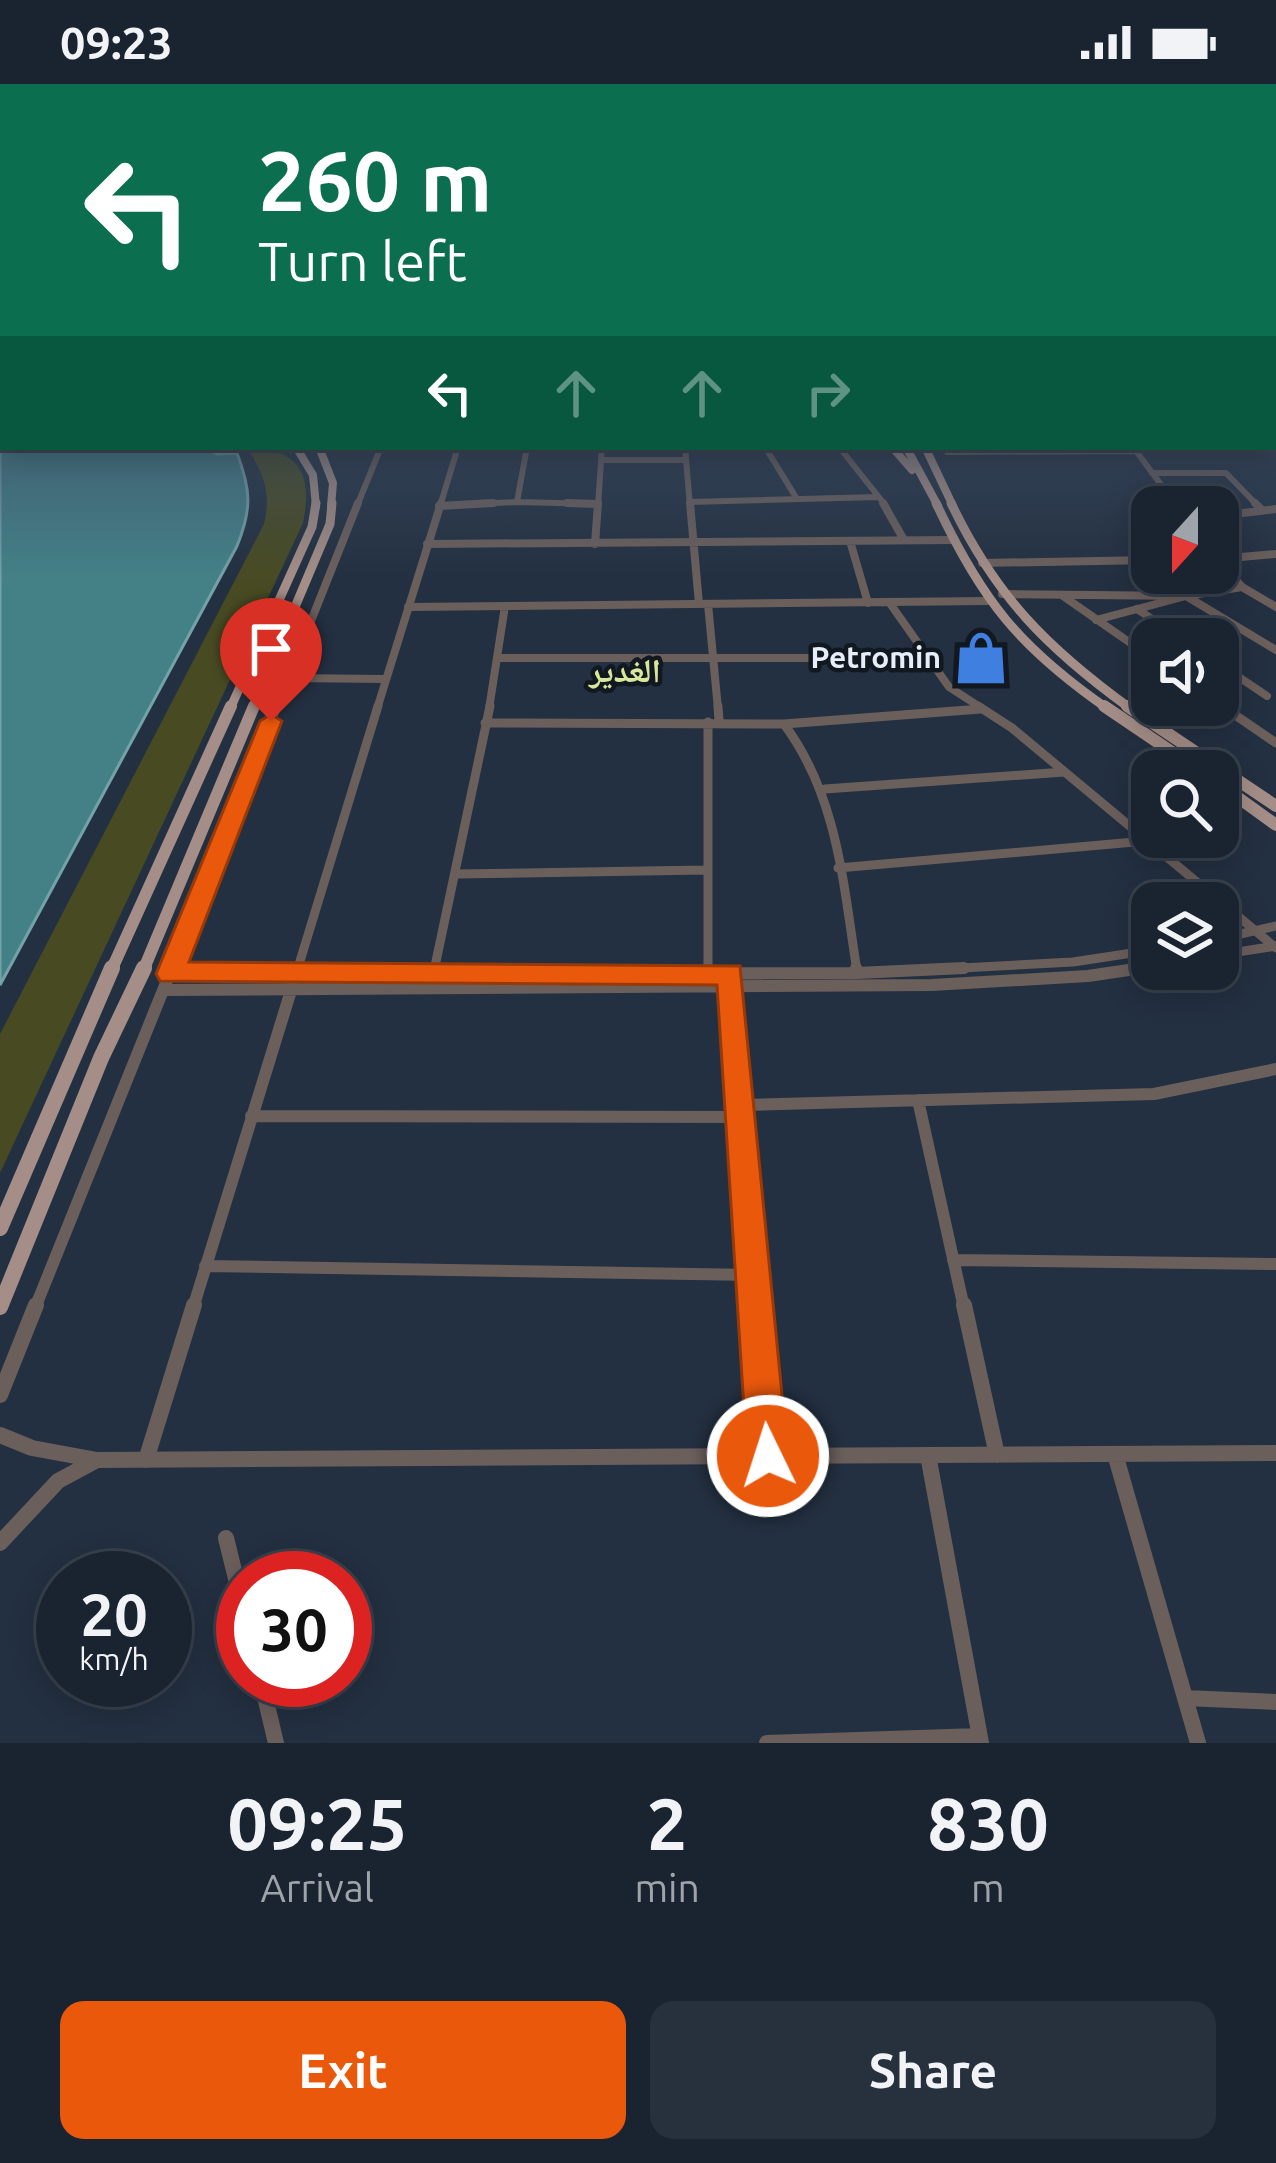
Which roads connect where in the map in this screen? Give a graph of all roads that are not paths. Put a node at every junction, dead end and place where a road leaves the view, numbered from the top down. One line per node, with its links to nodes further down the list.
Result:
1 (299, 450): 101 (main road)
2 (320, 450): 106 (main road)
3 (380, 450): 61 (street)
4 (457, 450): 25 (street)
5 (526, 450): 22 (street)
6 (602, 450): 16 (street)
7 (685, 450): 17 (street)
8 (767, 450): 21 (street)
9 (841, 450): 20 (street)
10 (894, 450): 26 (main road)
11 (908, 450): 26 (main road)
12 (926, 450): 39 (main road)
13 (1000, 450): 15 (street)
14 (1135, 450): 18 (street)
15 (947, 452)
16 (601, 460): 17 (street); 24 (street)
17 (686, 460): 23 (street)
18 (1152, 473): 19 (street); 28 (street)
19 (1162, 486)
20 (878, 497): 21 (street); 30 (street)
21 (797, 499): 23 (street)
22 (517, 502): 24 (street); 25 (street)
23 (689, 502): 33 (street)
24 (598, 504): 35 (street)
25 (439, 506): 34 (street)
26 (936, 506): 31 (main road)
27 (1276, 508): 28 (street)
28 (1262, 510): 29 (street)
29 (1239, 513)
30 (904, 540): 31 (street); 32 (street)
31 (954, 540): 47 (main road)
32 (850, 541): 33 (street); 45 (street)
33 (693, 542): 35 (street); 48 (street)
34 (427, 544): 35 (street); 50 (street)
35 (595, 544)
36 (1276, 554): 37 (street)
37 (1239, 557)
38 (1131, 560): 39 (street)
39 (982, 563): 42 (main road)
40 (1239, 584): 41 (street)
41 (1242, 587): 44 (street); 51 (street)
42 (1001, 593): 43 (street); 74 (main road)
43 (1060, 594): 44 (street); 54 (street)
44 (1186, 596): 52 (street); 56 (street)
45 (868, 602): 46 (street); 48 (street)
46 (889, 602): 47 (street); 58 (street)
47 (988, 602): 70 (main road)
48 (704, 604): 49 (street); 59 (street)
49 (505, 606): 50 (street); 57 (street)
50 (407, 607): 62 (street)
51 (1276, 607)
52 (1137, 609): 53 (street); 54 (street)
53 (1150, 618)
54 (1096, 620): 55 (street)
55 (1131, 644)
56 (1276, 650)
57 (500, 658): 59 (street); 67 (street)
58 (926, 658): 59 (street); 64 (street)
59 (712, 661): 66 (street)
60 (1239, 677): 63 (street)
61 (288, 678): 62 (street); 89 (street)
62 (385, 680): 90 (street)
63 (1267, 696)
64 (981, 709): 68 (street); 71 (street)
65 (1239, 717): 69 (street)
66 (714, 722): 67 (street); 68 (street); 80 (street)
67 (484, 723): 81 (street)
68 (784, 724): 72 (street)
69 (1276, 743)
70 (1171, 750)
71 (1064, 772): 72 (street); 76 (street)
72 (825, 789): 79 (street)
73 (1239, 798): 75 (main road)
74 (1276, 806)
75 (1276, 824)
76 (1131, 828)
77 (1131, 842): 79 (street)
78 (1168, 858): 83 (street)
79 (838, 868): 92 (street)
80 (705, 870): 81 (street); 91 (street)
81 (456, 874): 93 (street)
82 (1276, 926): 83 (street)
83 (1262, 932): 84 (street); 85 (street)
84 (1239, 936)
85 (1276, 947): 86 (street)
86 (1239, 952)
87 (1131, 953): 92 (street)
88 (1131, 969): 94 (street)
89 (170, 974): 90 (street); 95 (street)
90 (295, 974): 93 (street); 96 (street)
91 (708, 974): 93 (street); 94 (street)
92 (857, 974): 94 (street)
93 (433, 975)
94 (731, 981): 96 (street); 99 (street)
95 (164, 990): 96 (street); 107 (street)
96 (290, 990): 100 (street)
97 (1276, 1070): 98 (street)
98 (918, 1100): 99 (street); 102 (street)
99 (741, 1111): 100 (street); 105 (street)
100 (251, 1117): 104 (street)
101 (0, 1228)
102 (953, 1260): 103 (street); 111 (street)
103 (1276, 1264)
104 (206, 1266): 105 (street); 115 (street)
105 (754, 1275): 112 (street)
106 (0, 1307)
107 (0, 1395)
108 (0, 1435): 114 (street)
109 (1276, 1453): 110 (street)
110 (1114, 1454): 111 (street); 119 (street)
111 (997, 1455): 113 (street)
112 (768, 1456): 113 (street); 115 (street)
113 (928, 1456): 122 (street)
114 (97, 1460): 115 (street); 117 (street)
115 (146, 1460)
116 (226, 1538): 118 (street)
117 (0, 1543)
118 (229, 1551)
119 (1185, 1698): 120 (street); 125 (street)
120 (1276, 1702)
121 (267, 1707): 123 (street)
122 (980, 1739): 124 (street)
123 (276, 1743)
124 (767, 1743)
125 (1198, 1743)

